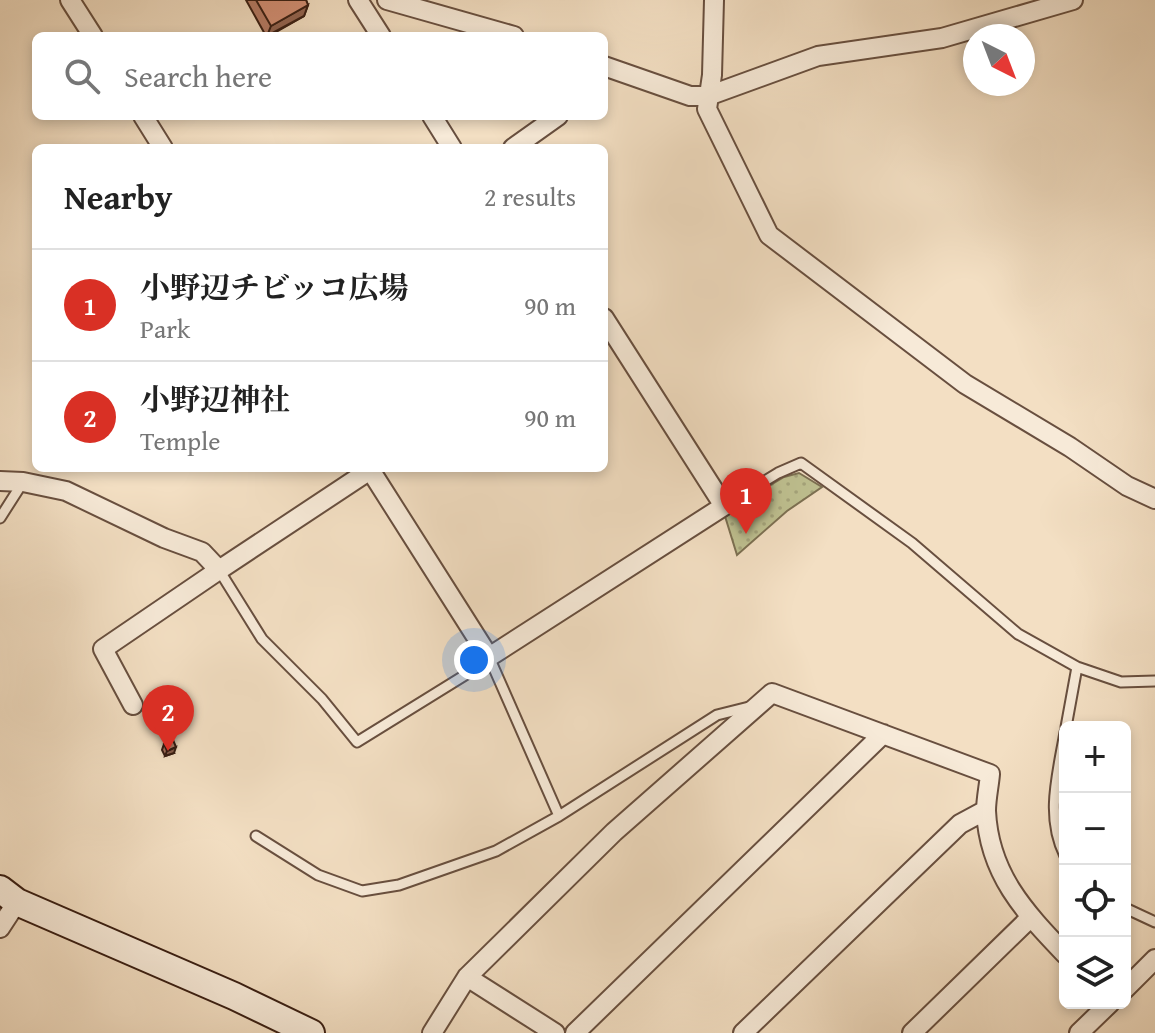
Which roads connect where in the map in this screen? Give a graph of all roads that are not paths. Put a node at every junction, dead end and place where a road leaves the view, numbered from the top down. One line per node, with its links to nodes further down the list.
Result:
1 (70, 0): 6 (street)
2 (358, 0): 7 (street)
3 (387, 0): 8 (street)
4 (714, 0): 10 (street)
5 (1073, 0): 10 (street)
6 (90, 32)
7 (378, 32)
8 (500, 32)
9 (608, 72): 10 (street)
10 (708, 96): 22 (street)
11 (146, 120): 14 (street)
12 (434, 120): 15 (street)
13 (552, 120): 16 (street)
14 (160, 144)
15 (450, 144)
16 (519, 144)
17 (608, 324): 23 (street)
18 (365, 472): 25 (street)
19 (371, 472): 26 (street)
20 (0, 481): 21 (street)
21 (23, 482): 24 (lane); 25 (street)
22 (1155, 499)
23 (724, 506): 26 (street); 27 (lane)
24 (0, 518)
25 (219, 570): 26 (lane); 29 (street)
26 (489, 657): 35 (lane)
27 (1077, 667): 28 (lane); 31 (lane)
28 (1155, 681)
29 (133, 705)
30 (756, 705): 32 (street); 35 (lane); 45 (street)
31 (1068, 721)
32 (883, 734): 34 (street); 51 (street)
33 (1059, 772): 37 (lane)
34 (986, 810): 40 (street); 52 (street)
35 (559, 816): 36 (lane)
36 (256, 836)
37 (1059, 843)
38 (9, 895): 42 (street); 48 (street)
39 (1131, 911): 41 (lane)
40 (1030, 918): 43 (street); 53 (street)
41 (1155, 922)
42 (0, 928)
43 (1059, 948)
44 (1155, 959): 46 (street)
45 (467, 977): 49 (street); 50 (street)
46 (1131, 983)
47 (1104, 1009): 54 (street)
48 (311, 1033)
49 (432, 1033)
50 (555, 1033)
51 (575, 1033)
52 (743, 1033)
53 (912, 1033)
54 (1079, 1033)

